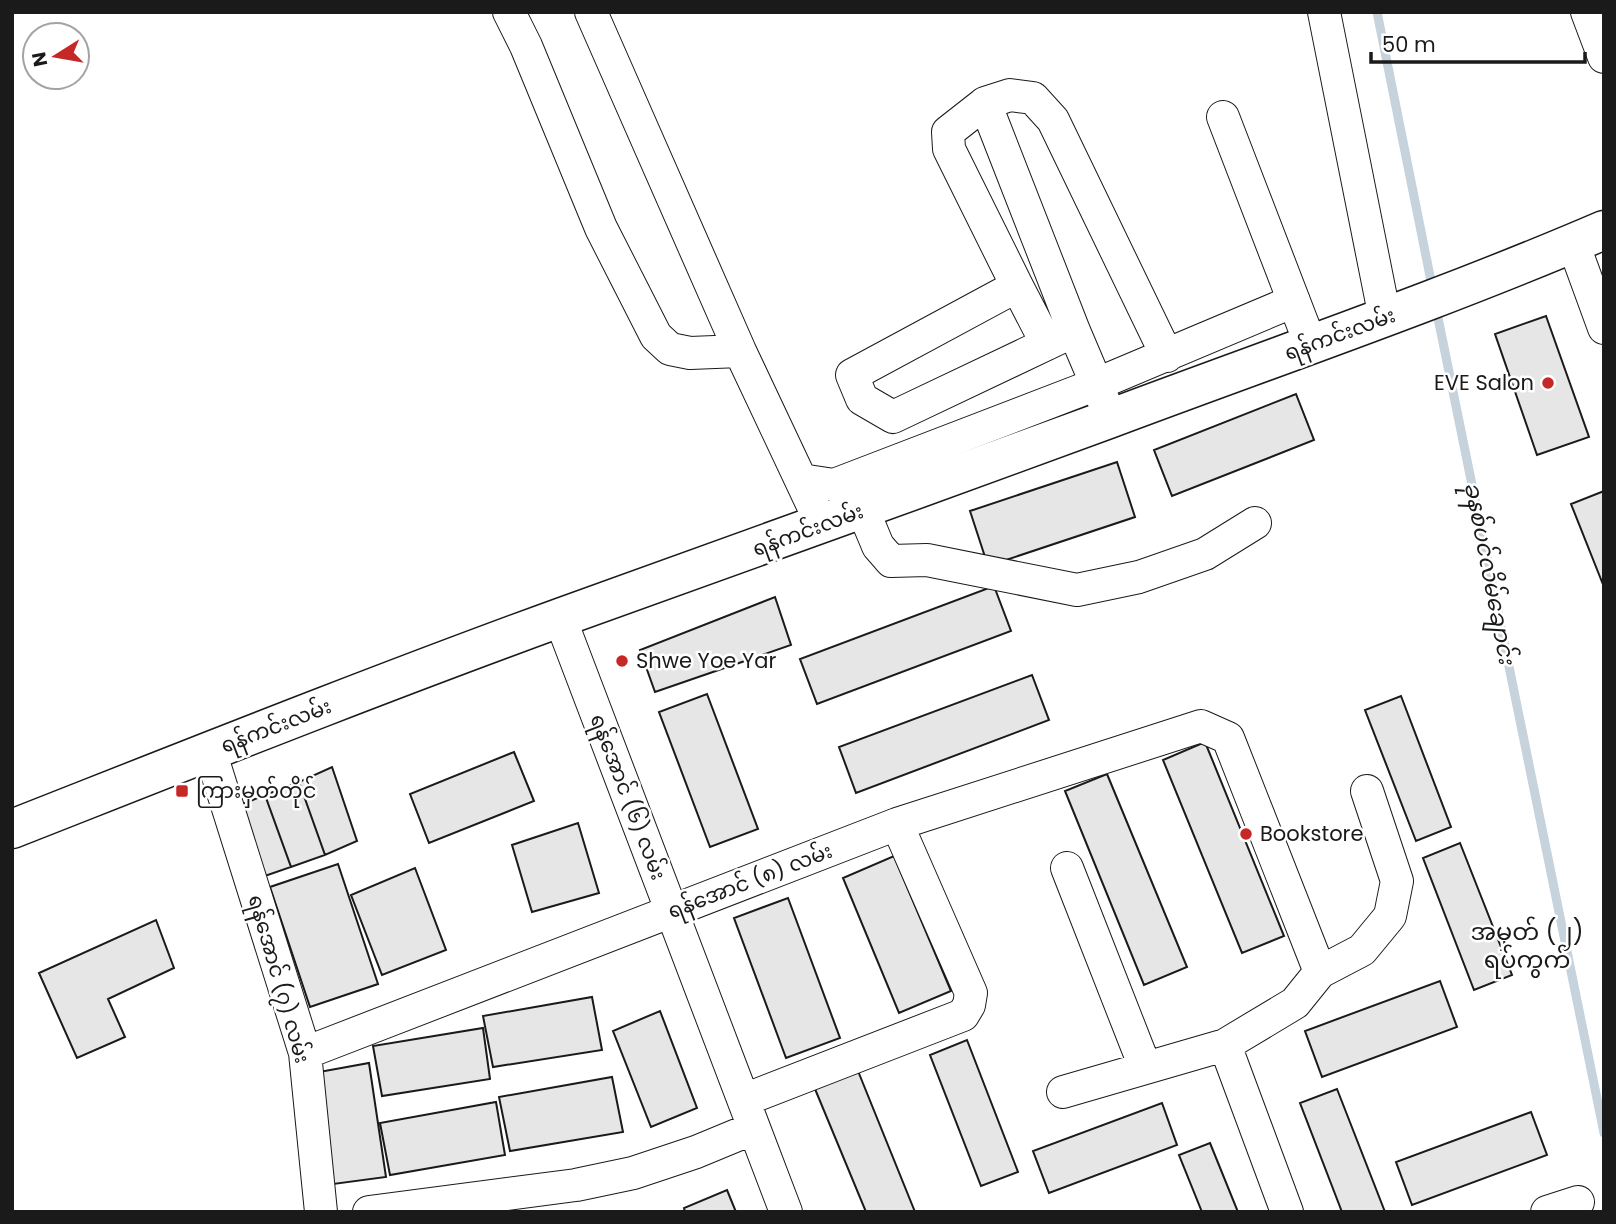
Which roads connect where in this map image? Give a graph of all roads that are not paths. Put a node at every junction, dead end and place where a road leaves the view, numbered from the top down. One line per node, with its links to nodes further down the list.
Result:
1 (509, 12): 15 (street)
2 (591, 12): 15 (street)
3 (1324, 12): 11 (street)
4 (1587, 12): 5 (street)
5 (1604, 57)
6 (985, 103): 9 (street); 13 (street); 16 (street)
7 (1223, 117): 10 (street)
8 (1588, 237): 11 (main road, ရန်ကင်းလမ်း); 12 (street)
9 (1017, 286): 13 (street); 13 (street)
10 (1294, 301): 14 (street); 16 (street)
11 (1385, 318): 14 (main road, ရန်ကင်းလမ်း)
12 (1604, 327)
13 (1060, 337): 17 (street)
14 (1310, 343): 17 (main road, ရန်ကင်းလမ်း)
15 (740, 351): 18 (street)
16 (1167, 356): 17 (street)
17 (1104, 401): 18 (street); 19 (main road, ရန်ကင်းလမ်း)
18 (801, 480): 21 (street)
19 (863, 510): 20 (street); 21 (main road, ရန်ကင်းလမ်း)
20 (1255, 523)
21 (822, 525): 22 (main road, ရန်ကင်းလမ်း)
22 (560, 618): 23 (main road, ရန်ကင်းလမ်း); 28 (street, ရန်အောင် (၆) လမ်း)
23 (210, 751): 26 (main road, ရန်ကင်းလမ်း); 31 (street, ရန်အောင် (၇) လမ်း)
24 (1367, 791): 29 (street)
25 (897, 824): 28 (street, ရန်အောင် (၈) လမ်း); 29 (street, ရန်အောင် (၈) လမ်း); 34 (street)
26 (12, 829)
27 (1067, 869): 32 (street)
28 (671, 911): 31 (street, ရန်အောင် (၈) လမ်း); 34 (street, ရန်အောင် (၆) လမ်း)
29 (1320, 972): 30 (street)
30 (1225, 1045): 32 (street); 41 (street)
31 (305, 1053): 38 (street, ရန်အောင် (၇) လမ်း)
32 (1145, 1067): 33 (street)
33 (1063, 1092)
34 (749, 1114): 35 (street); 40 (street, ရန်အောင် (၆) လမ်း)
35 (578, 1198): 36 (street)
36 (513, 1202): 39 (street)
37 (1577, 1202): 42 (street)
38 (321, 1212)
39 (369, 1212)
40 (786, 1212)
41 (1287, 1212)
42 (1547, 1212)

